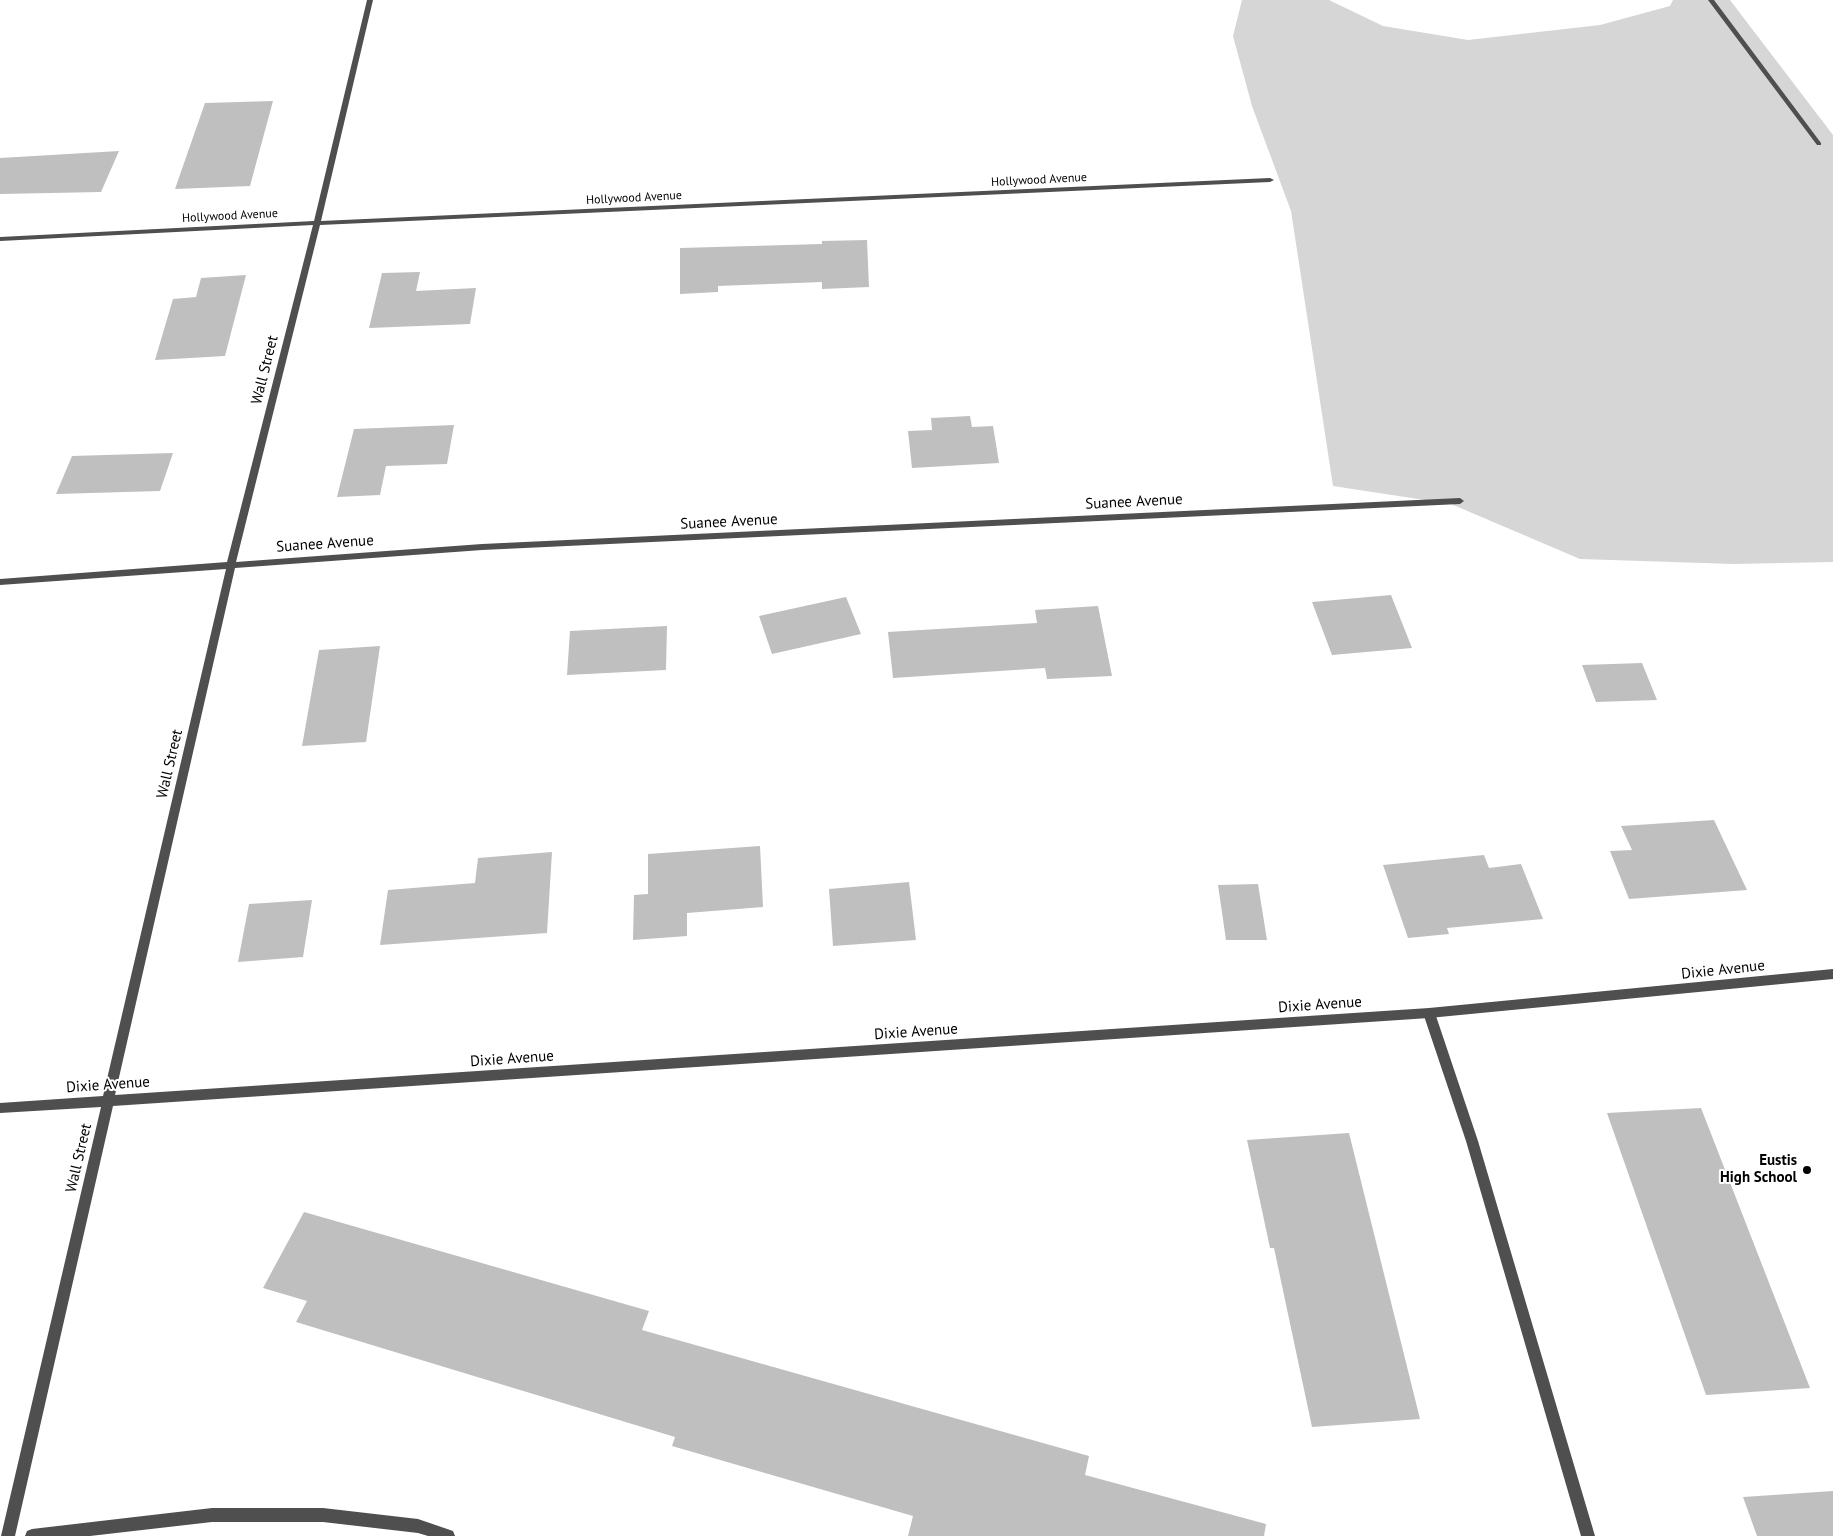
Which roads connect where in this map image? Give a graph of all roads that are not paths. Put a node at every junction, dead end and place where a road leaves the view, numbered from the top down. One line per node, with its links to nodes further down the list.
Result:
1 (370, 0): 5 (street, Wall Street)
2 (1711, 0): 3 (street)
3 (1819, 144)
4 (1270, 180): 5 (street, Hollywood Avenue)
5 (317, 223): 6 (street, Hollywood Avenue); 8 (street, Wall Street)
6 (0, 239)
7 (1460, 501): 8 (street, Suanee Avenue)
8 (231, 565): 9 (street, Suanee Avenue); 12 (street, Wall Street)
9 (0, 582)
10 (1833, 974): 11 (street, Dixie Avenue)
11 (1429, 1013): 12 (street, Dixie Avenue); 17 (street)
12 (108, 1100): 13 (street, Dixie Avenue); 14 (street, Wall Street)
13 (0, 1108)
14 (8, 1536)
15 (32, 1536): 16 (street)
16 (448, 1536)
17 (1588, 1536)

